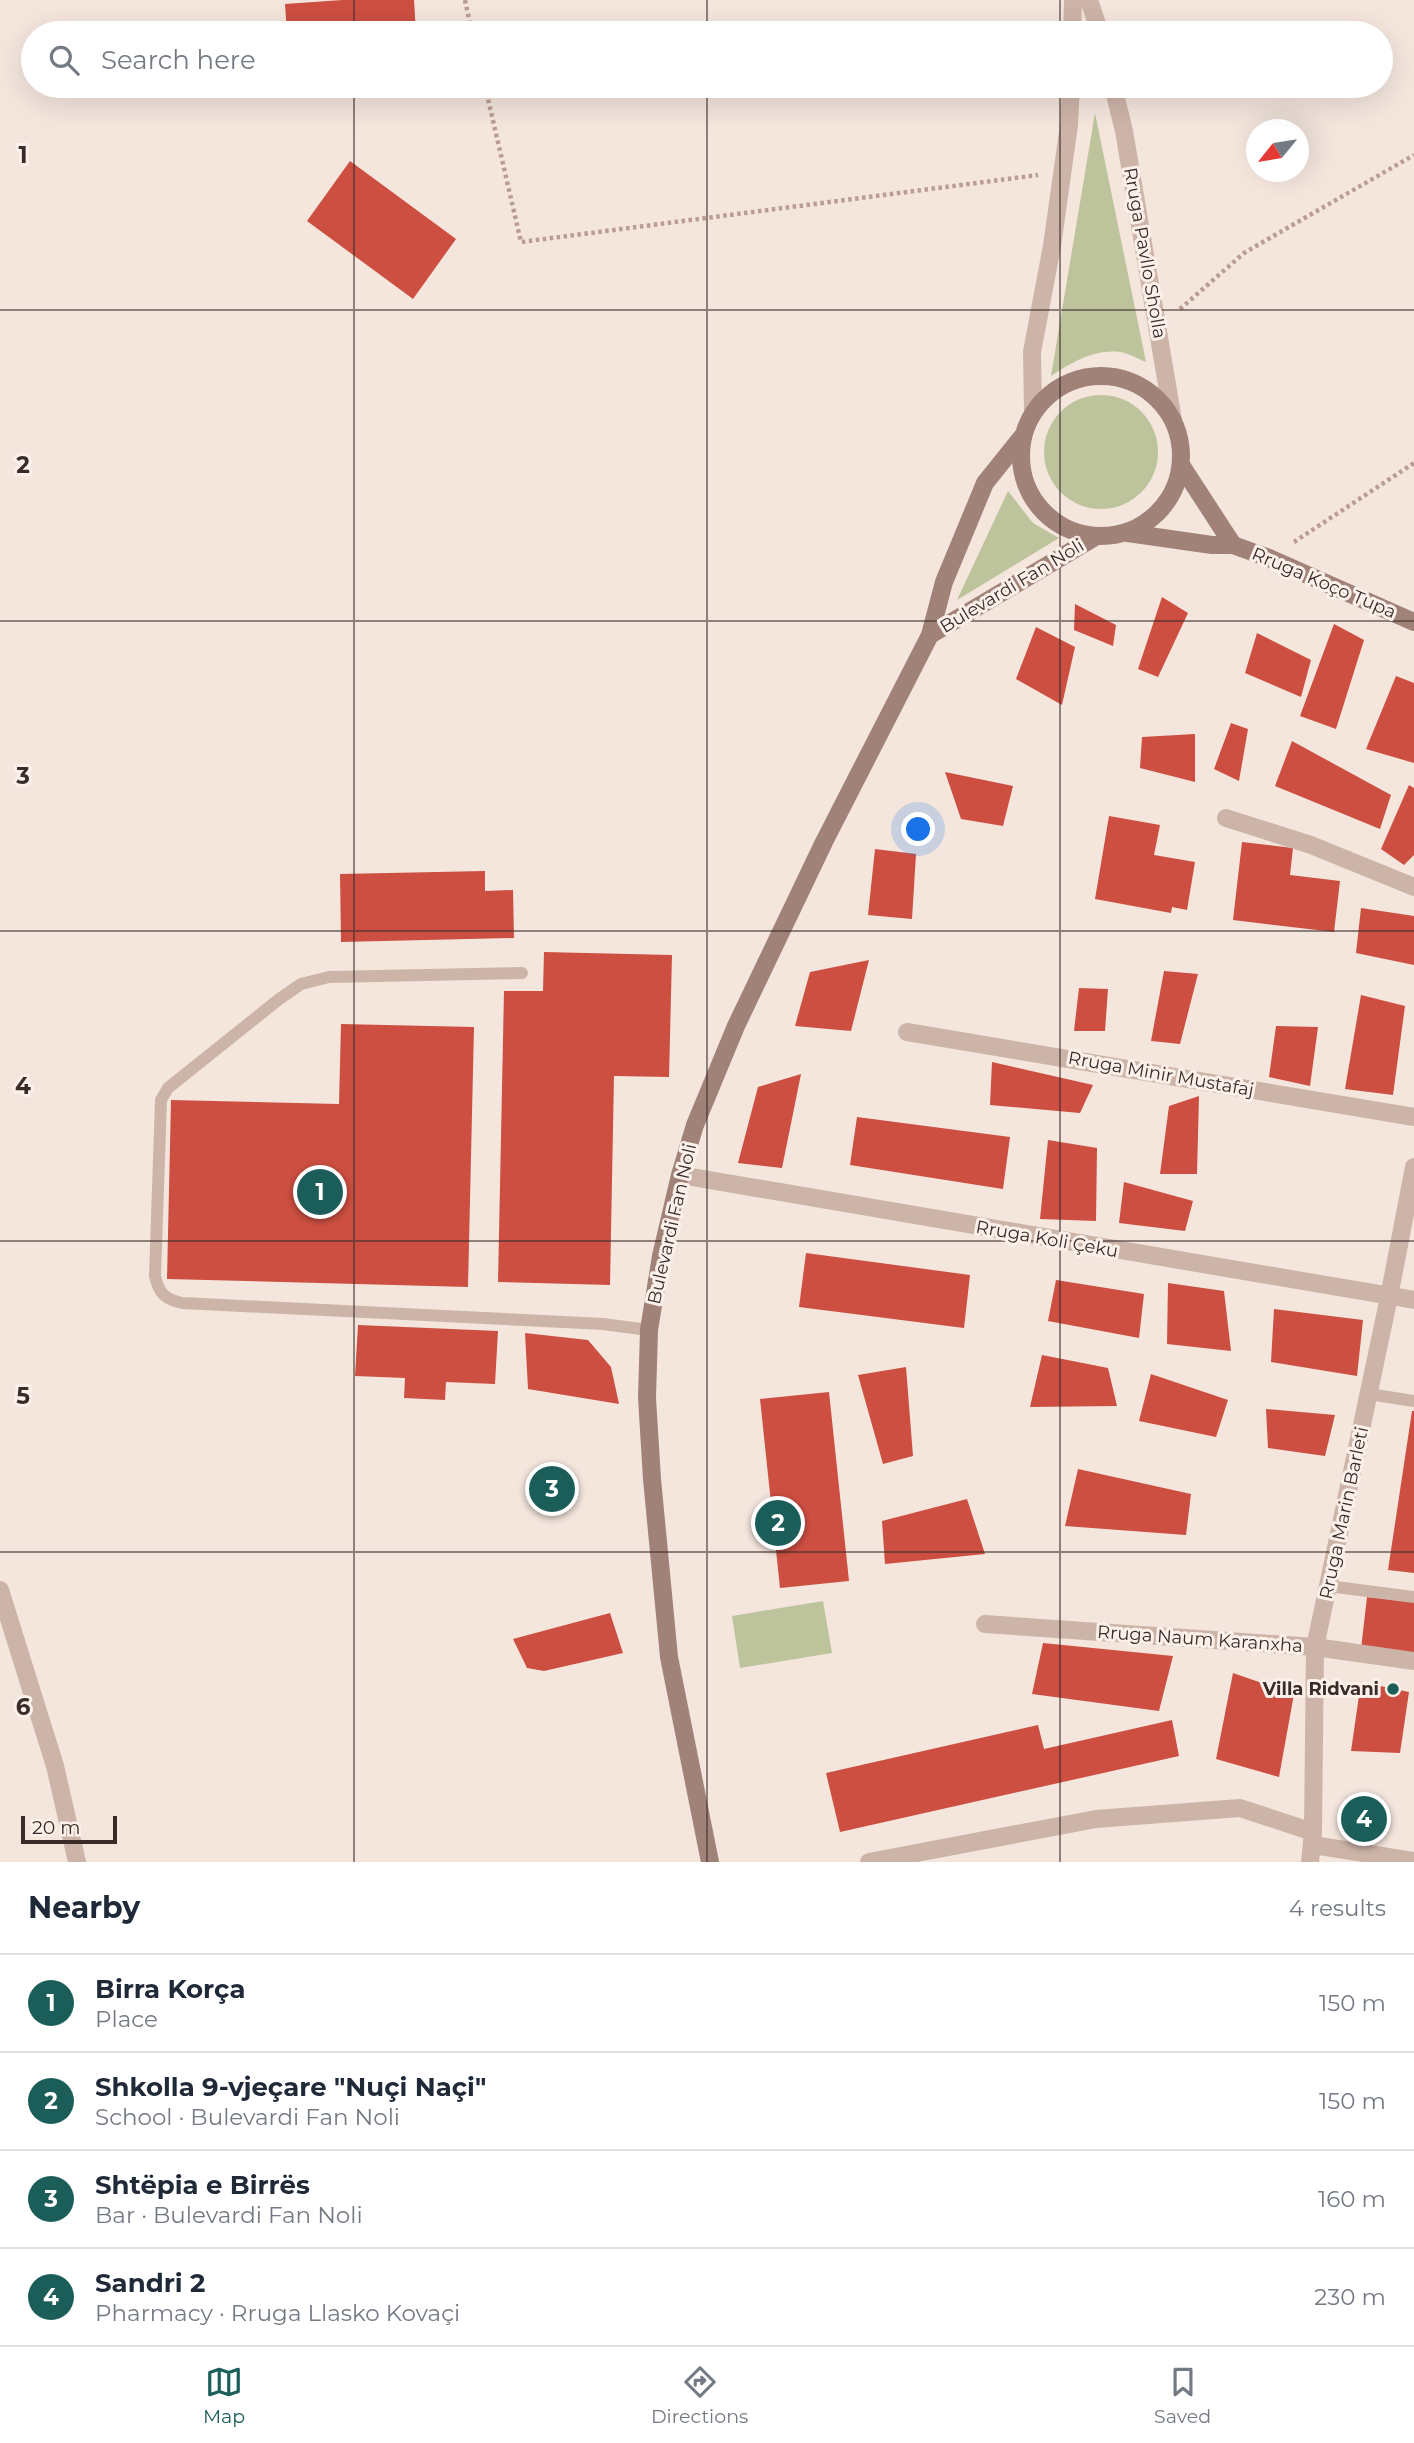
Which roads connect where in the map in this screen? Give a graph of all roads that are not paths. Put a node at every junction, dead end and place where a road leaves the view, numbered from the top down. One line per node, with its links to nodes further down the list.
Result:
1 (1073, 0): 3 (street)
2 (1089, 0): 4 (street)
3 (1072, 21)
4 (1096, 21)
5 (1070, 98): 7 (street)
6 (1116, 98): 8 (street, Rruga Pavllo Sholla)
7 (1033, 410): 8 (main road); 9 (main road)
8 (1174, 420): 10 (main road)
9 (1022, 437): 12 (main road); 15 (main road, Bulevardi Fan Noli)
10 (1181, 465): 11 (main road); 13 (main road, Rruga Koço Tupa)
11 (1128, 533): 12 (main road); 13 (main road, Rruga Koço Tupa)
12 (1095, 537): 15 (main road, Bulevardi Fan Noli)
13 (1233, 545): 14 (main road, Rruga Koço Tupa)
14 (1414, 622)
15 (930, 635): 22 (main road, Bulevardi Fan Noli)
16 (1226, 818): 17 (street)
17 (1414, 887)
18 (522, 973): 25 (lane)
19 (907, 1032): 20 (street, Rruga Minir Mustafaj)
20 (1414, 1117)
21 (1414, 1167): 23 (street, Rruga Marin Barleti)
22 (680, 1175): 23 (street, Rruga Koli Çeku); 25 (main road, Bulevardi Fan Noli)
23 (1390, 1297): 24 (street, Rruga Koli Çeku); 26 (street, Rruga Marin Barleti)
24 (1414, 1300)
25 (649, 1330): 37 (main road, Bulevardi Fan Noli)
26 (1369, 1394): 27 (lane); 28 (street, Rruga Marin Barleti)
27 (1414, 1401)
28 (1328, 1586): 30 (lane); 32 (street, Rruga Marin Barleti)
29 (0, 1590): 36 (street)
30 (1414, 1597)
31 (985, 1624): 32 (street, Rruga Naum Karanxha)
32 (1315, 1647): 33 (street, Rruga Naum Karanxha); 34 (street, Rruga Marin Barleti)
33 (1414, 1661)
34 (1312, 1847): 35 (street); 38 (street)
35 (1414, 1861)
36 (77, 1862)
37 (710, 1862)
38 (869, 1862)

